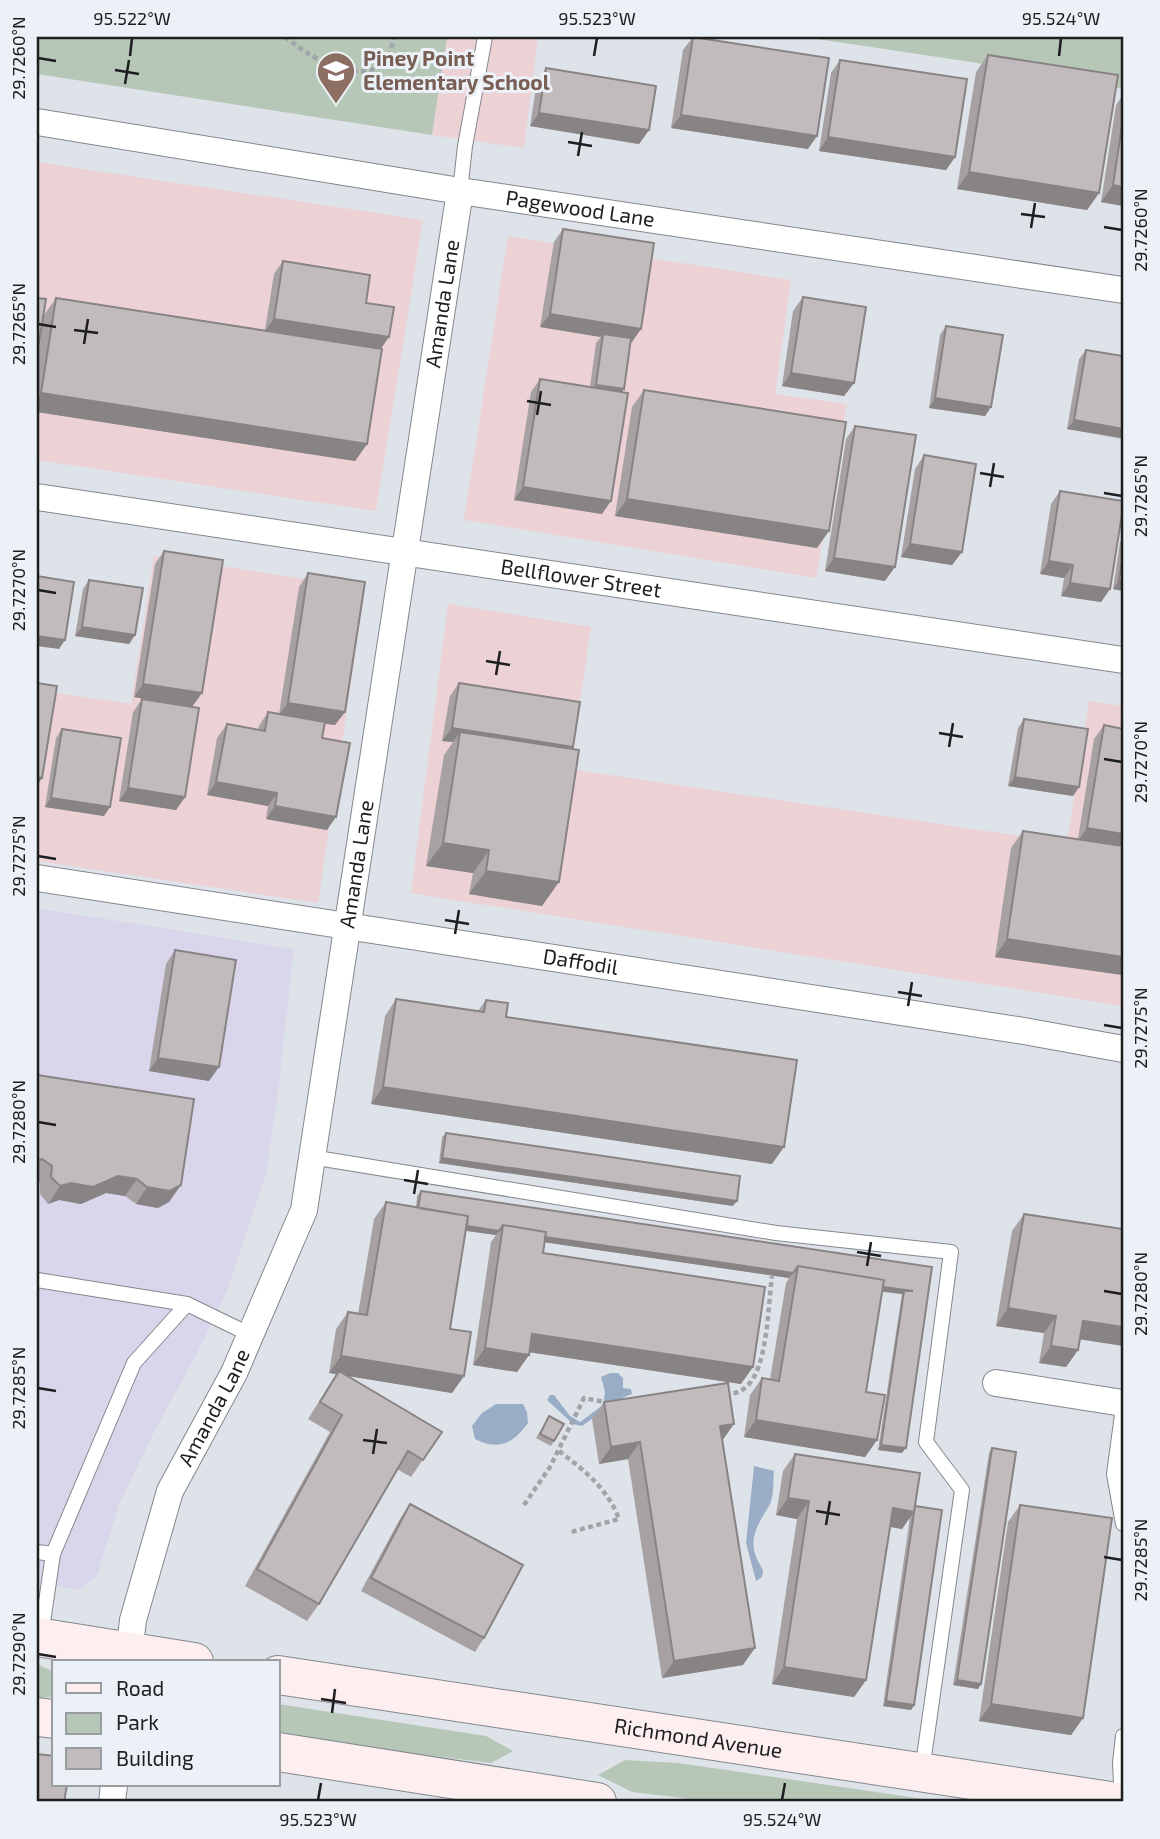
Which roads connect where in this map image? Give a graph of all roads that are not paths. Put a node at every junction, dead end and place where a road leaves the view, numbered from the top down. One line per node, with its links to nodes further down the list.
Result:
1 (485, 37): 3 (lane, Amanda Lane)
2 (37, 122): 3 (street, Pagewood Lane)
3 (460, 191): 4 (street, Pagewood Lane); 6 (street, Amanda Lane)
4 (1123, 290)
5 (37, 497): 6 (street, Bellflower Street)
6 (405, 551): 7 (street, Bellflower Street); 9 (street, Amanda Lane)
7 (1123, 660)
8 (37, 878): 9 (street, Daffodil)
9 (348, 924): 10 (street, Daffodil); 11 (street, Amanda Lane)
10 (1123, 1049)
11 (312, 1157): 14 (street, Amanda Lane); 26 (lane)
12 (37, 1280): 13 (lane)
13 (187, 1304): 14 (lane); 19 (lane)
14 (251, 1335): 21 (street, Amanda Lane)
15 (996, 1383): 16 (street)
16 (1123, 1405): 17 (lane)
17 (1123, 1524)
18 (37, 1552): 19 (lane)
19 (53, 1554): 20 (lane)
20 (39, 1637): 21 (main road)
21 (128, 1657): 22 (main road)
22 (168, 1660)
23 (280, 1675): 26 (main road, Richmond Avenue)
24 (1123, 1736): 28 (lane)
25 (280, 1752): 27 (main road)
26 (921, 1772): 28 (main road, Richmond Avenue)
27 (597, 1802)
28 (1119, 1802)

